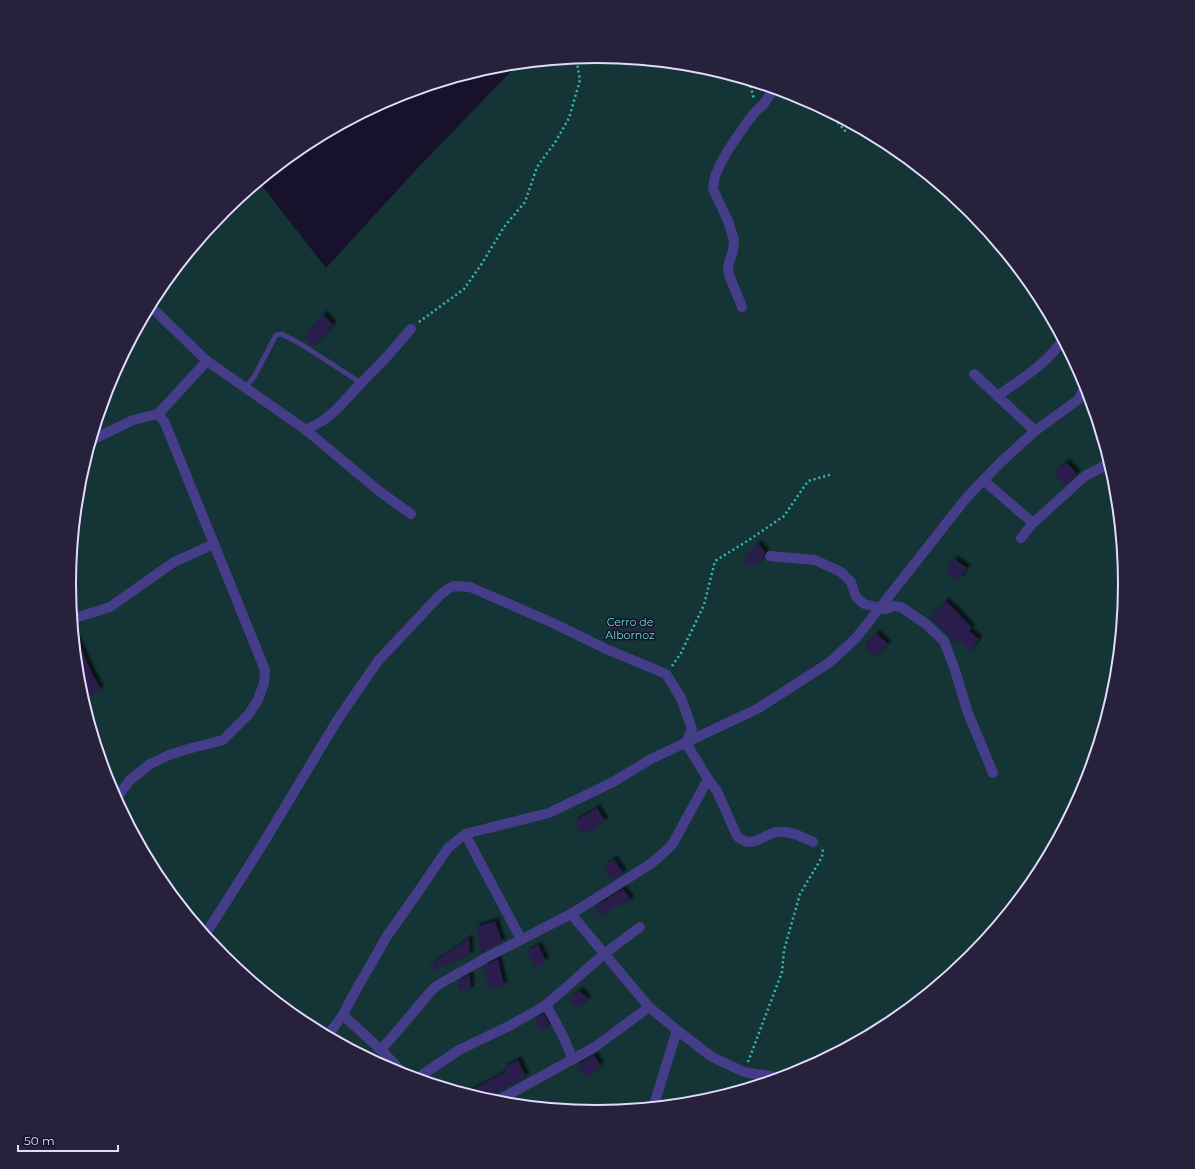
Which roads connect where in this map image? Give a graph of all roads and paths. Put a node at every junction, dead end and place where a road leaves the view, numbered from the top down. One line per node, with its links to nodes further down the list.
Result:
1 (577, 64): 9 (path)
2 (751, 87): 4 (path)
3 (772, 93): 4 (street)
4 (763, 105): 7 (street)
5 (837, 122): 6 (path)
6 (846, 132)
7 (742, 307)
8 (154, 310): 11 (street)
9 (411, 329): 13 (street)
10 (1060, 344): 16 (street)
11 (207, 361): 14 (street); 17 (street)
12 (974, 374): 16 (street)
13 (361, 383): 14 (lane); 18 (street)
14 (246, 387): 18 (street)
15 (1082, 392): 19 (street)
16 (997, 396): 19 (street)
17 (158, 414): 20 (street); 27 (street)
18 (306, 430): 24 (street)
19 (1035, 431): 23 (street)
20 (98, 437)
21 (1105, 466): 25 (street)
22 (833, 474): 31 (path)
23 (983, 480): 25 (street); 29 (street)
24 (411, 514)
25 (1033, 523): 26 (street)
26 (1021, 538)
27 (214, 544): 30 (street); 35 (street)
28 (770, 556): 29 (street)
29 (881, 608): 32 (street); 33 (street)
30 (77, 617)
31 (666, 674): 32 (street); 40 (street)
32 (686, 743): 34 (street); 36 (street)
33 (992, 773)
34 (708, 779): 37 (street); 38 (street)
35 (120, 793)
36 (465, 834): 41 (street); 45 (street)
37 (813, 842): 51 (path)
38 (571, 914): 41 (street); 42 (street)
39 (640, 927): 42 (street)
40 (208, 931)
41 (521, 939): 48 (street)
42 (604, 954): 43 (street); 44 (street)
43 (546, 1005): 49 (street); 52 (street)
44 (649, 1007): 46 (street); 49 (street)
45 (343, 1015): 47 (street); 48 (street)
46 (677, 1030): 51 (street); 55 (street)
47 (330, 1032)
48 (381, 1050): 50 (street)
49 (573, 1059): 54 (street)
50 (395, 1065)
51 (744, 1072): 53 (street)
52 (422, 1075)
53 (770, 1076)
54 (503, 1097)
55 (655, 1103)

